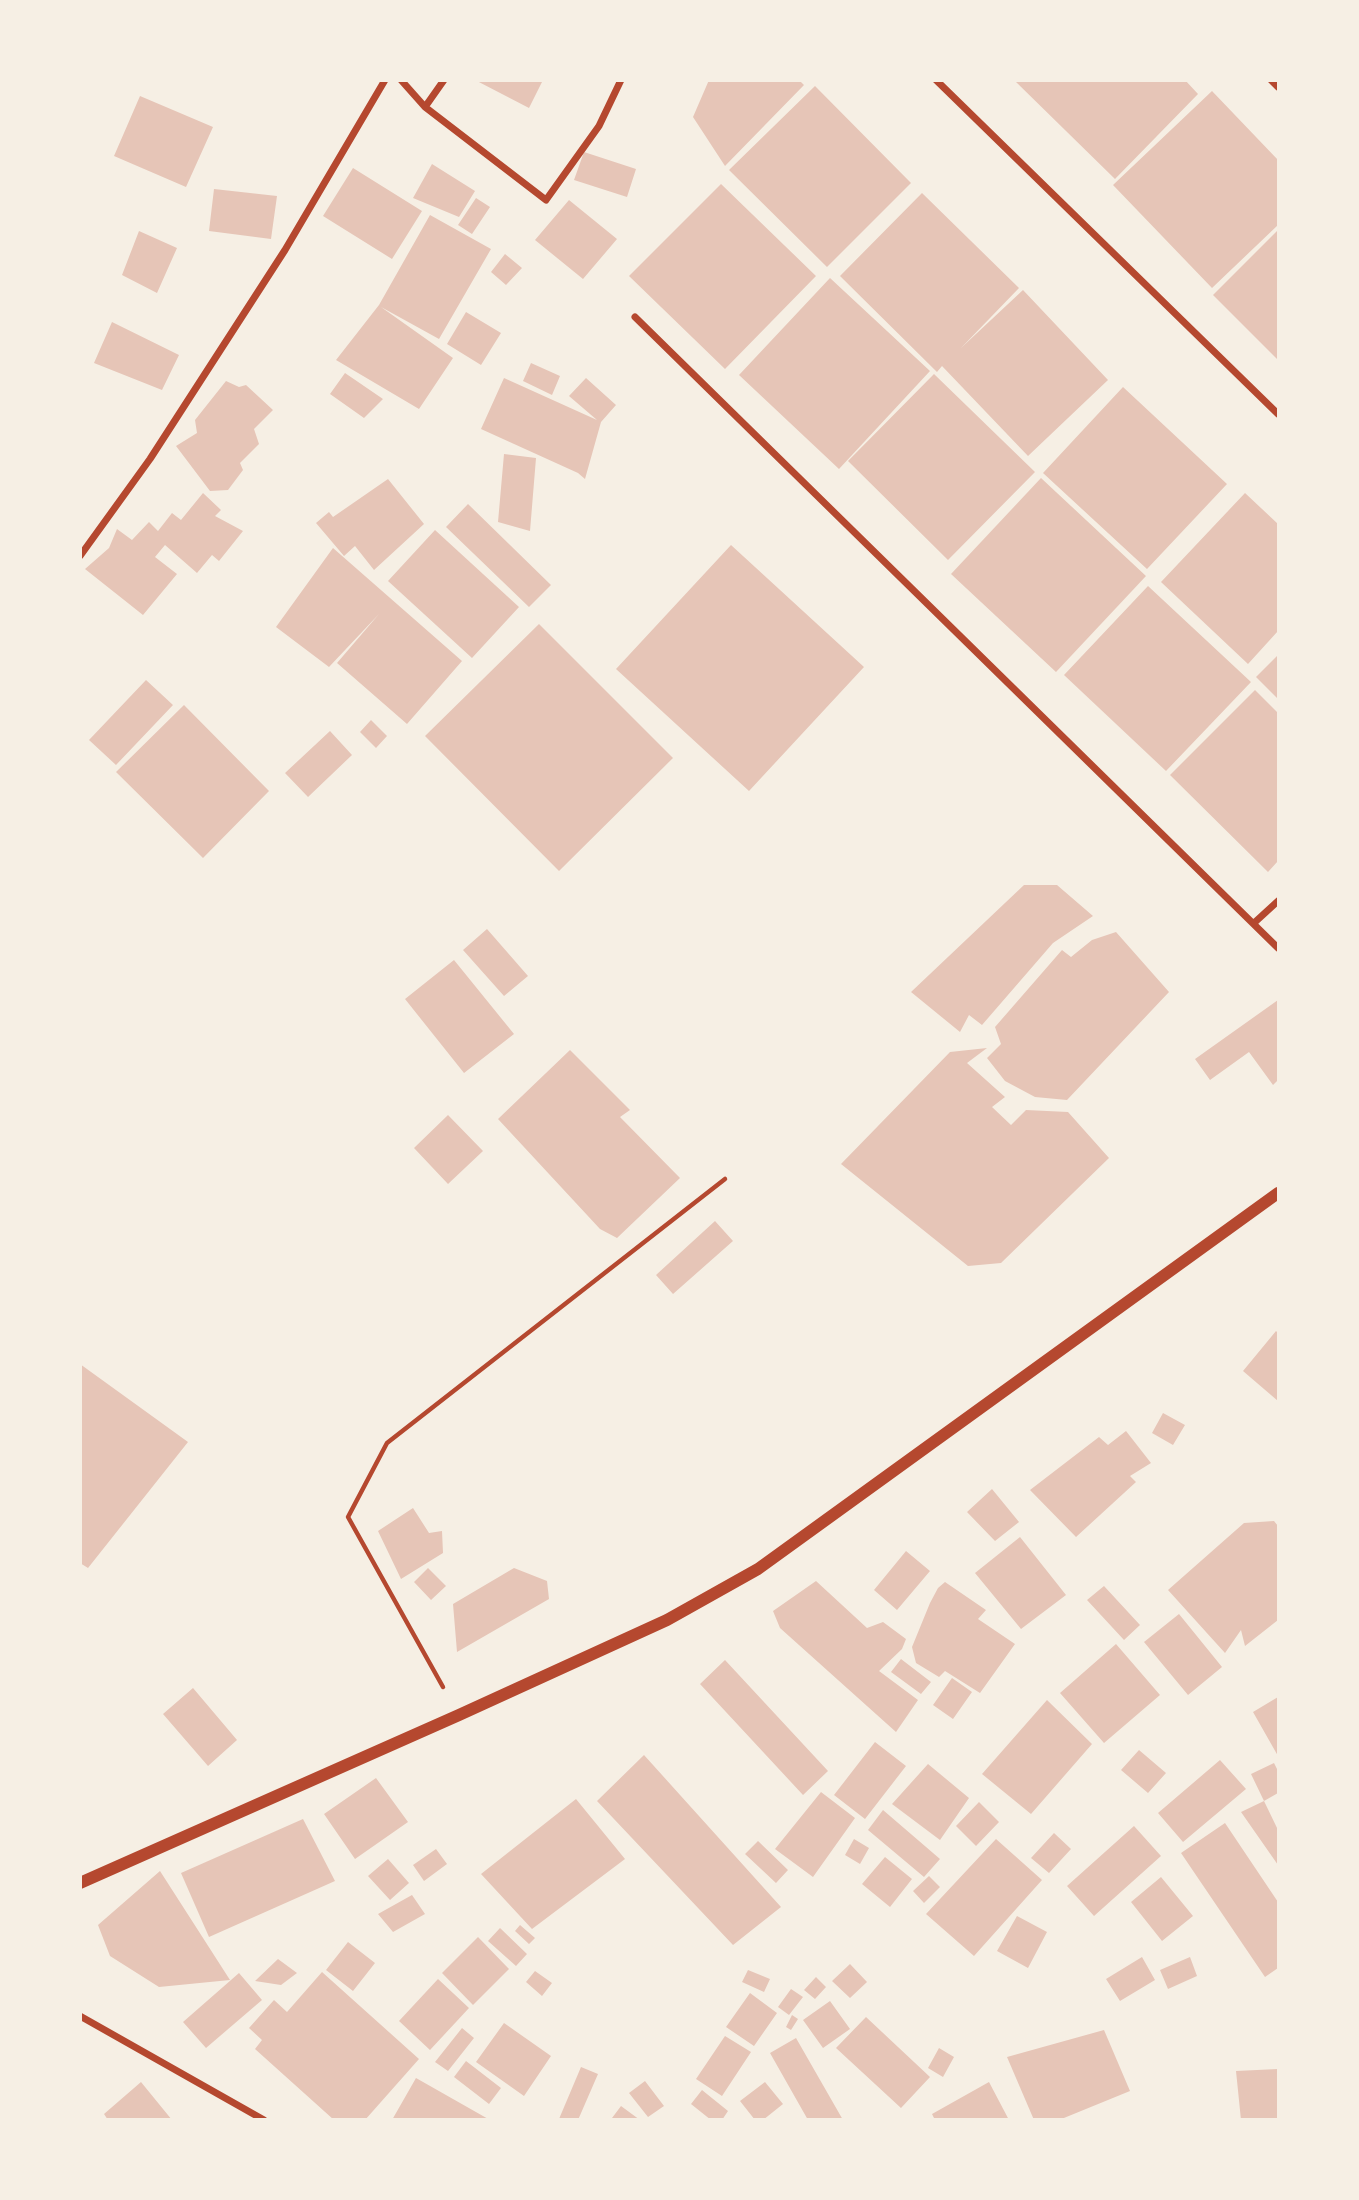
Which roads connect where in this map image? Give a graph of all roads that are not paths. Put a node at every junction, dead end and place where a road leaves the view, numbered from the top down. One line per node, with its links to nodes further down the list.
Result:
1 (385, 80): 11 (street)
2 (401, 80): 8 (street)
3 (444, 80): 8 (street)
4 (621, 80): 8 (street)
5 (936, 80): 10 (street)
6 (1271, 80): 7 (street)
7 (1279, 87)
8 (425, 107)
9 (635, 317): 13 (street)
10 (1279, 414)
11 (80, 556)
12 (1279, 901): 13 (street)
13 (1254, 923): 14 (street)
14 (1279, 948)
15 (1279, 1193): 16 (street)
16 (80, 1883)
17 (80, 2016): 18 (street)
18 (264, 2119)

